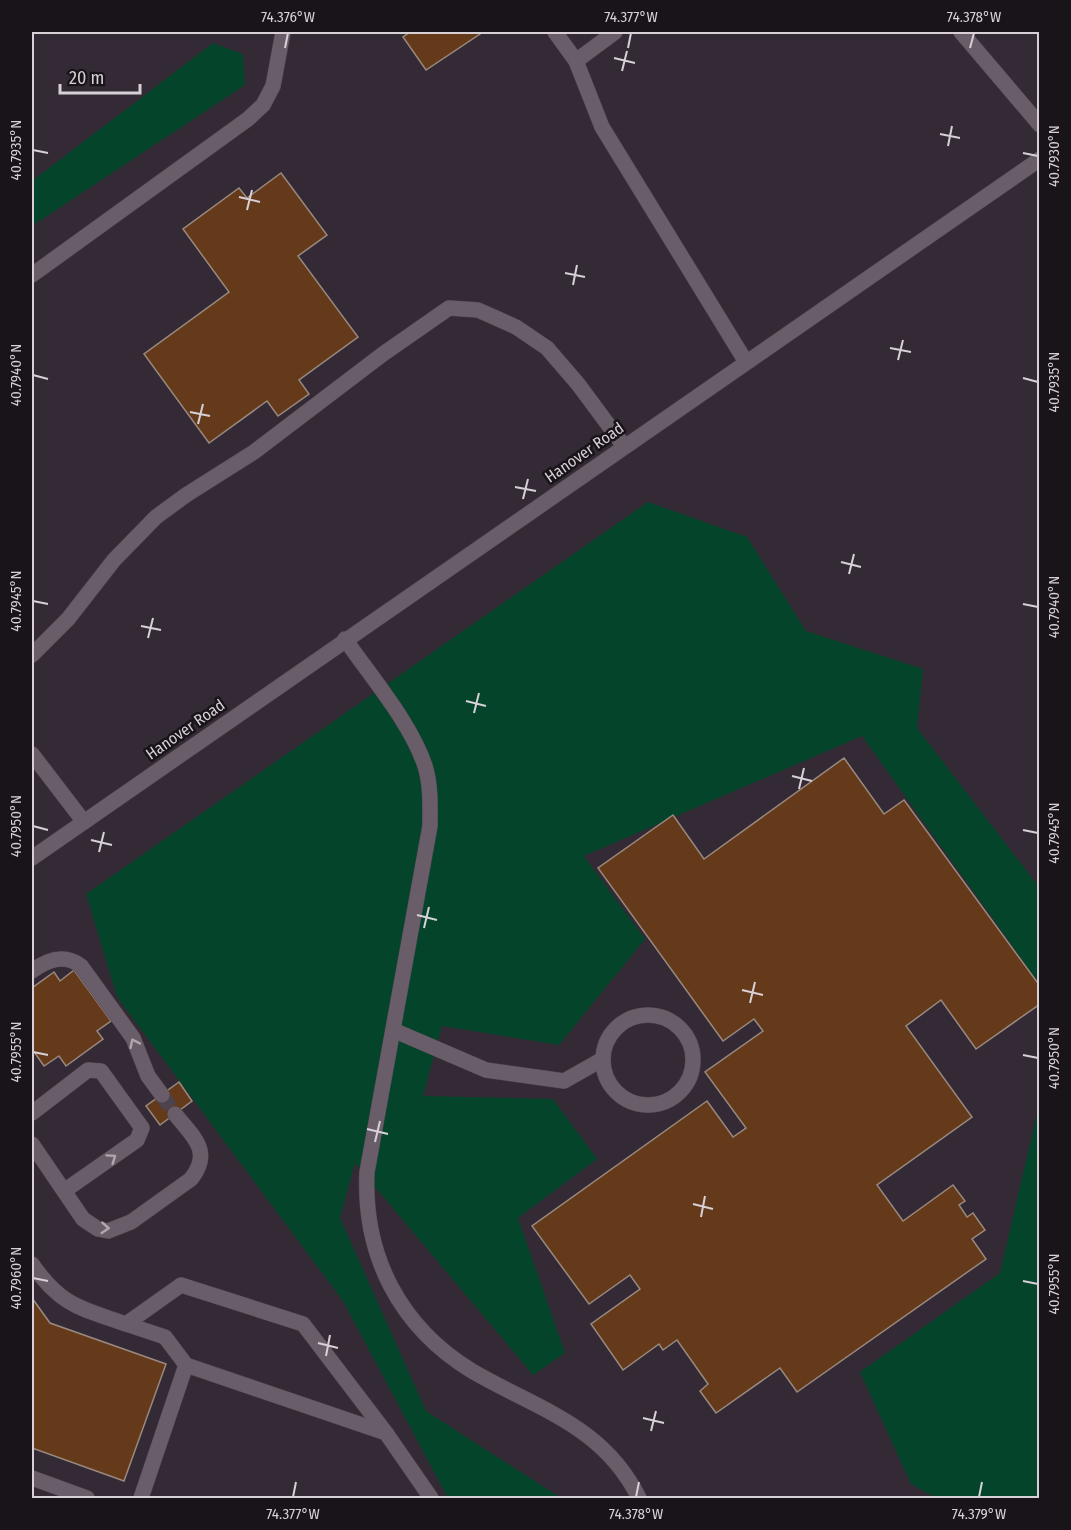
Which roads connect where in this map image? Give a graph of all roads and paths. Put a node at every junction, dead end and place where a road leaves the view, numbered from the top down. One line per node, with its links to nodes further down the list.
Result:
1 (283, 32): 8 (street)
2 (555, 32): 5 (street)
3 (615, 32): 5 (street)
4 (961, 32): 6 (street)
5 (576, 61): 9 (street)
6 (1040, 125)
7 (1040, 159): 9 (street, Hanover Road)
8 (32, 275)
9 (746, 362): 10 (street, Hanover Road)
10 (624, 446): 11 (street, Hanover Road); 12 (street)
11 (345, 639): 14 (street, Hanover Road); 17 (street)
12 (32, 655)
13 (32, 754): 14 (street)
14 (84, 822): 15 (street, Hanover Road)
15 (32, 858)
16 (32, 971): 19 (street, one-way to 16)
17 (393, 1030): 18 (street); 32 (street)
18 (603, 1059): 18 (street)
19 (162, 1095)
20 (32, 1113): 23 (street, one-way to 20)
21 (176, 1114): 23 (street, one-way to 21)
22 (32, 1144): 23 (street)
23 (64, 1191)
24 (32, 1264): 25 (street)
25 (126, 1324): 26 (street); 27 (street)
26 (186, 1365): 27 (street); 30 (street)
27 (386, 1434): 31 (street)
28 (32, 1478): 29 (street)
29 (87, 1498)
30 (141, 1498)
31 (431, 1498)
32 (639, 1498)

